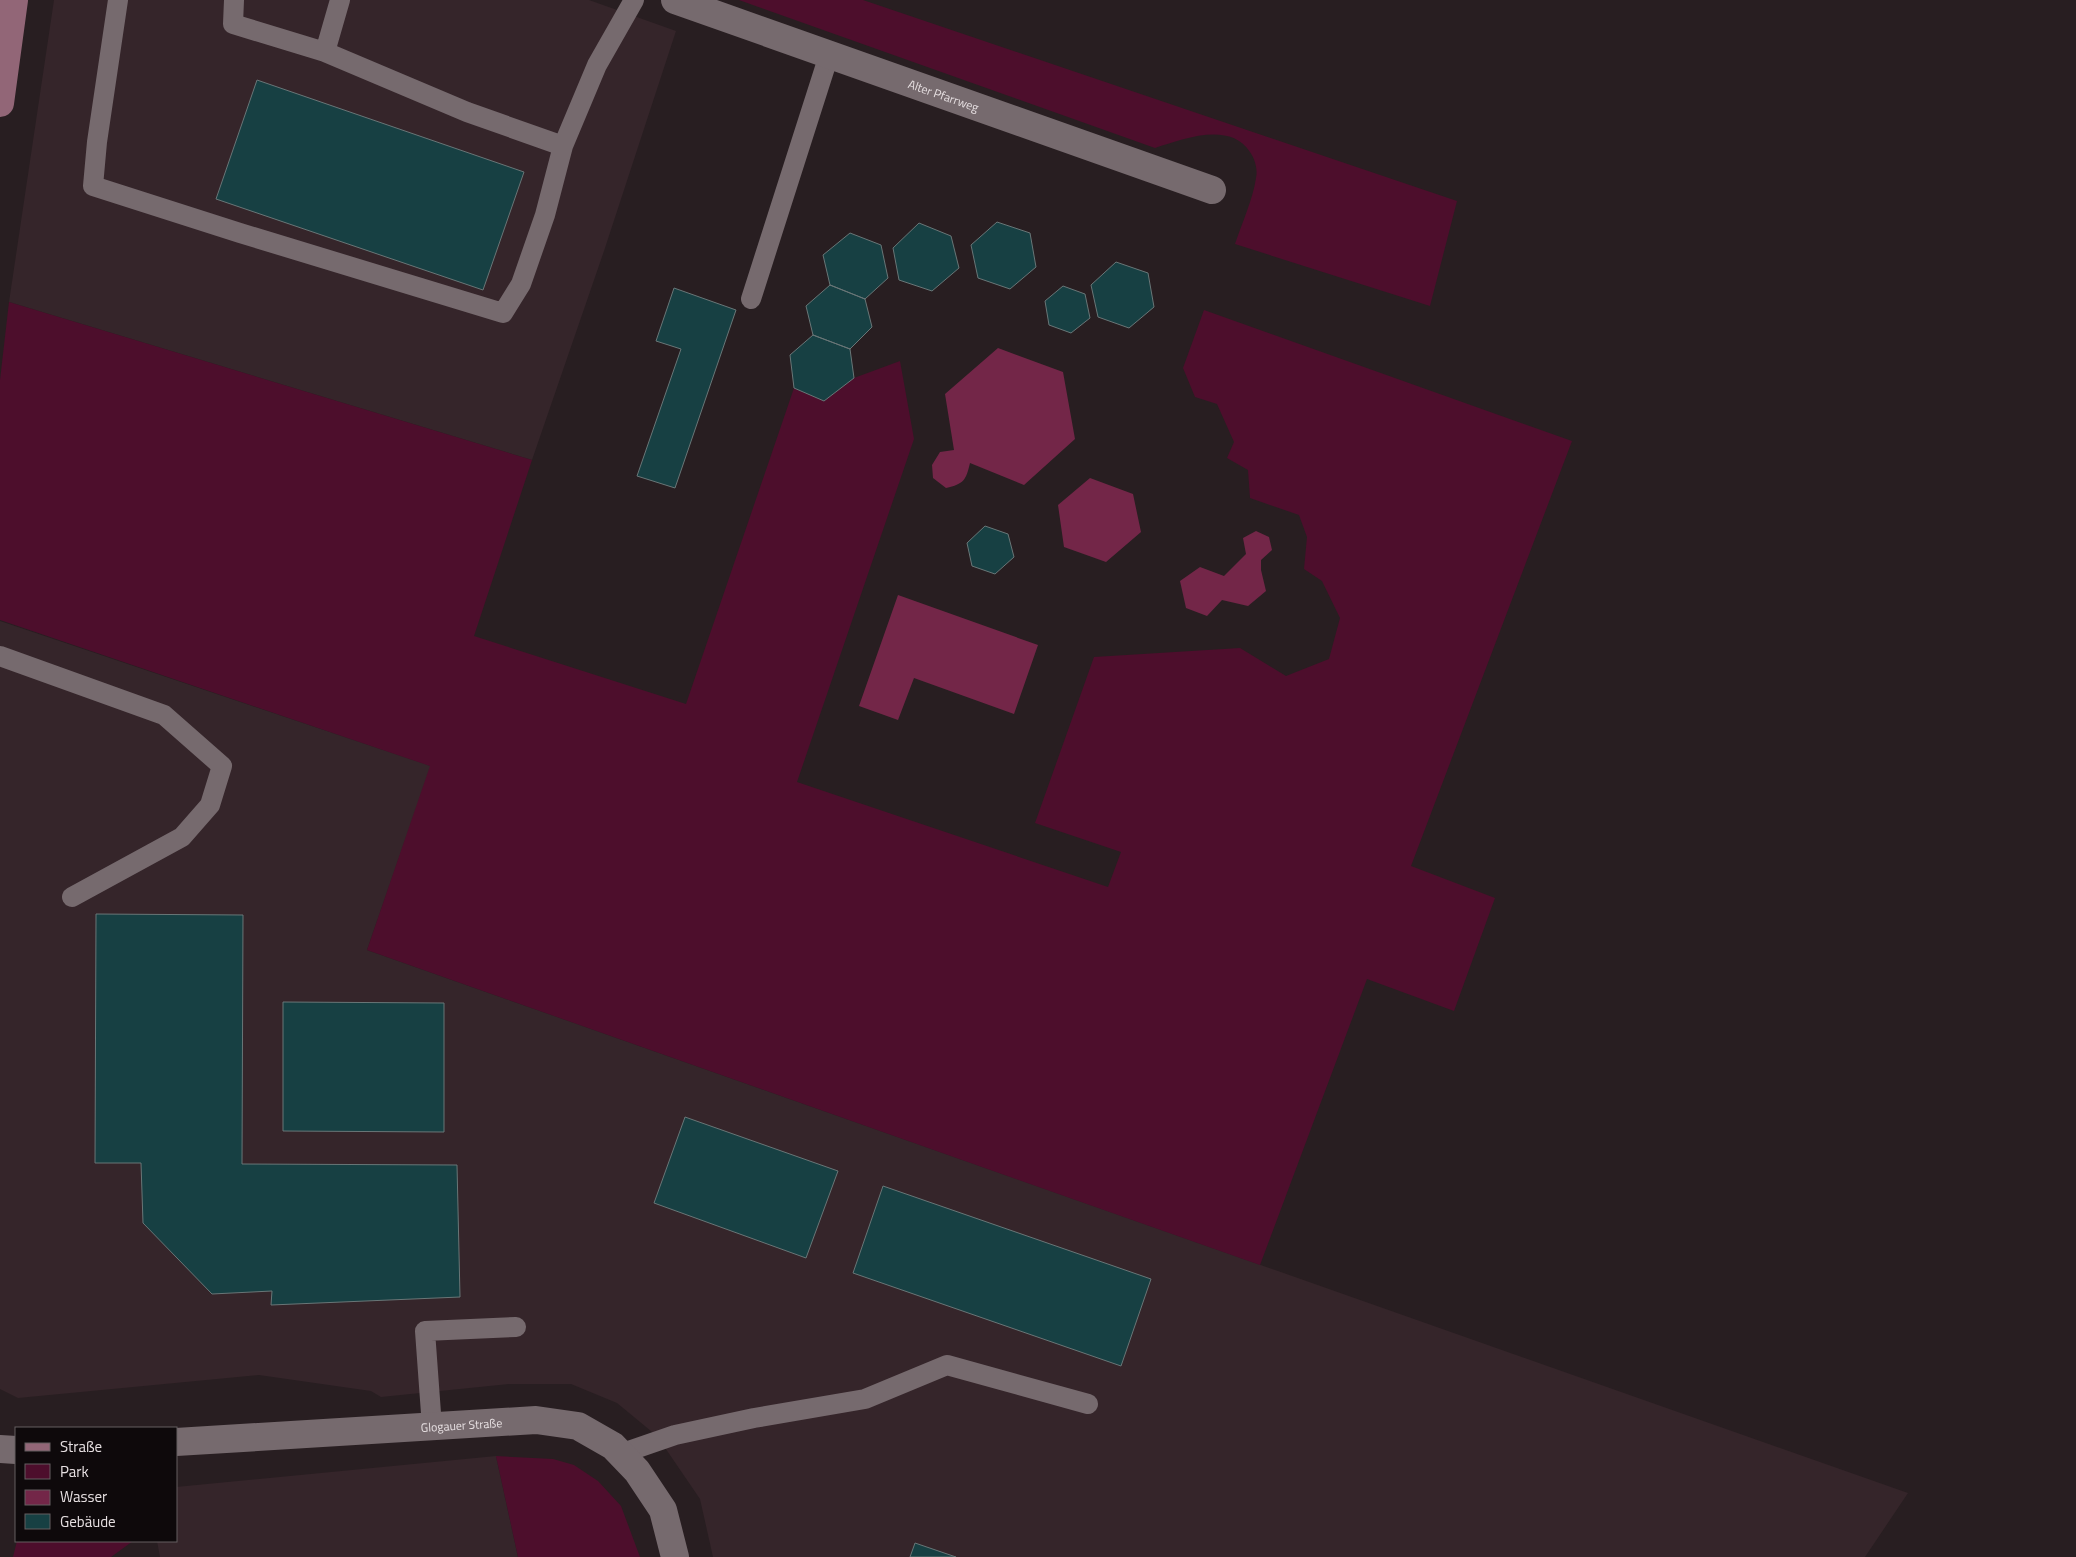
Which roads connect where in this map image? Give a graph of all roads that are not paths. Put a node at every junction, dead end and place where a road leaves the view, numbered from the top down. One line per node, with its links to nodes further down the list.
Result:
1 (14, 0): 9 (street)
2 (118, 0): 10 (lane)
3 (234, 0): 7 (lane)
4 (340, 0): 7 (lane)
5 (634, 0): 10 (lane)
6 (675, 0): 8 (street, Alter Pfarrweg)
7 (325, 52): 10 (lane)
8 (829, 54): 11 (street, Alter Pfarrweg); 12 (lane)
9 (0, 103)
10 (563, 146)
11 (1212, 190)
12 (751, 299)
13 (0, 656): 14 (lane)
14 (72, 897)
15 (516, 1327): 17 (lane)
16 (1088, 1404): 21 (lane)
17 (432, 1427): 18 (street, Glogauer Straße); 21 (street, Glogauer Straße)
18 (178, 1442)
19 (0, 1449): 20 (street)
20 (15, 1450)
21 (620, 1454): 22 (street, Glogauer Straße)
22 (675, 1557)

